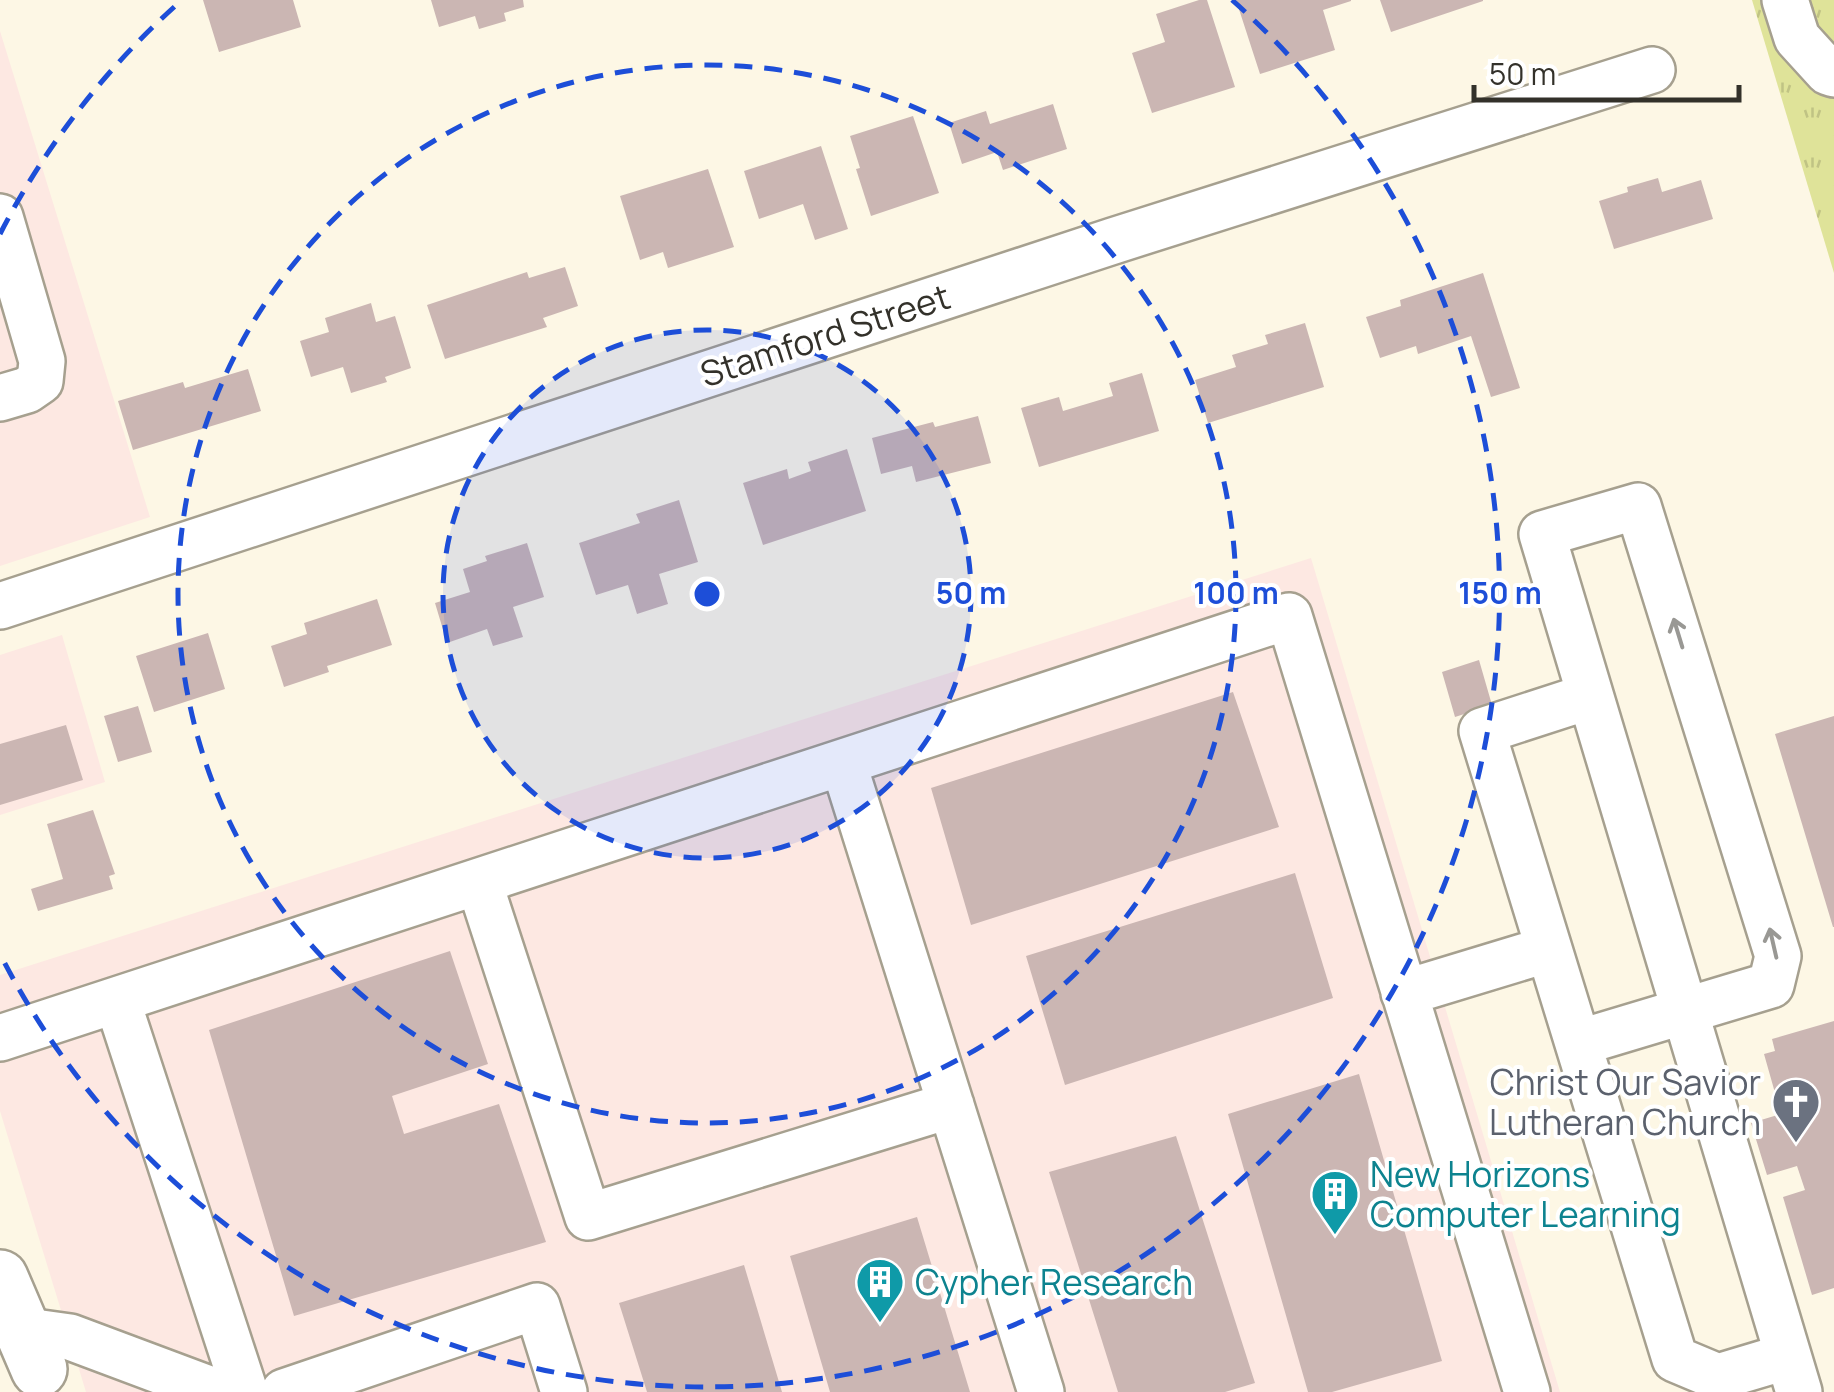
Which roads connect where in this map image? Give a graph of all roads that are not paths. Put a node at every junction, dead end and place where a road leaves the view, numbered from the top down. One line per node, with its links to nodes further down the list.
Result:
1 (1791, 19): 3 (street)
2 (1652, 70): 6 (street, Stamford Street)
3 (1834, 74)
4 (0, 217): 5 (street)
5 (0, 398)
6 (0, 606)
7 (1590, 696): 10 (street); 13 (street); 13 (street, one-way to 7)
8 (842, 762): 9 (street); 11 (street); 16 (street)
9 (478, 882): 12 (street); 16 (street)
10 (1549, 949): 11 (street); 15 (street)
11 (1404, 993): 25 (street)
12 (117, 1000): 14 (street); 21 (street)
13 (1686, 1013): 15 (street); 19 (street)
14 (0, 1038)
15 (1578, 1043): 19 (street)
16 (951, 1105): 24 (street)
17 (0, 1278): 18 (highway)
18 (33, 1350): 20 (street)
19 (1794, 1374)
20 (217, 1392)
21 (244, 1392)
22 (284, 1392): 23 (street)
23 (564, 1392)
24 (1040, 1392)
25 (1527, 1392)

